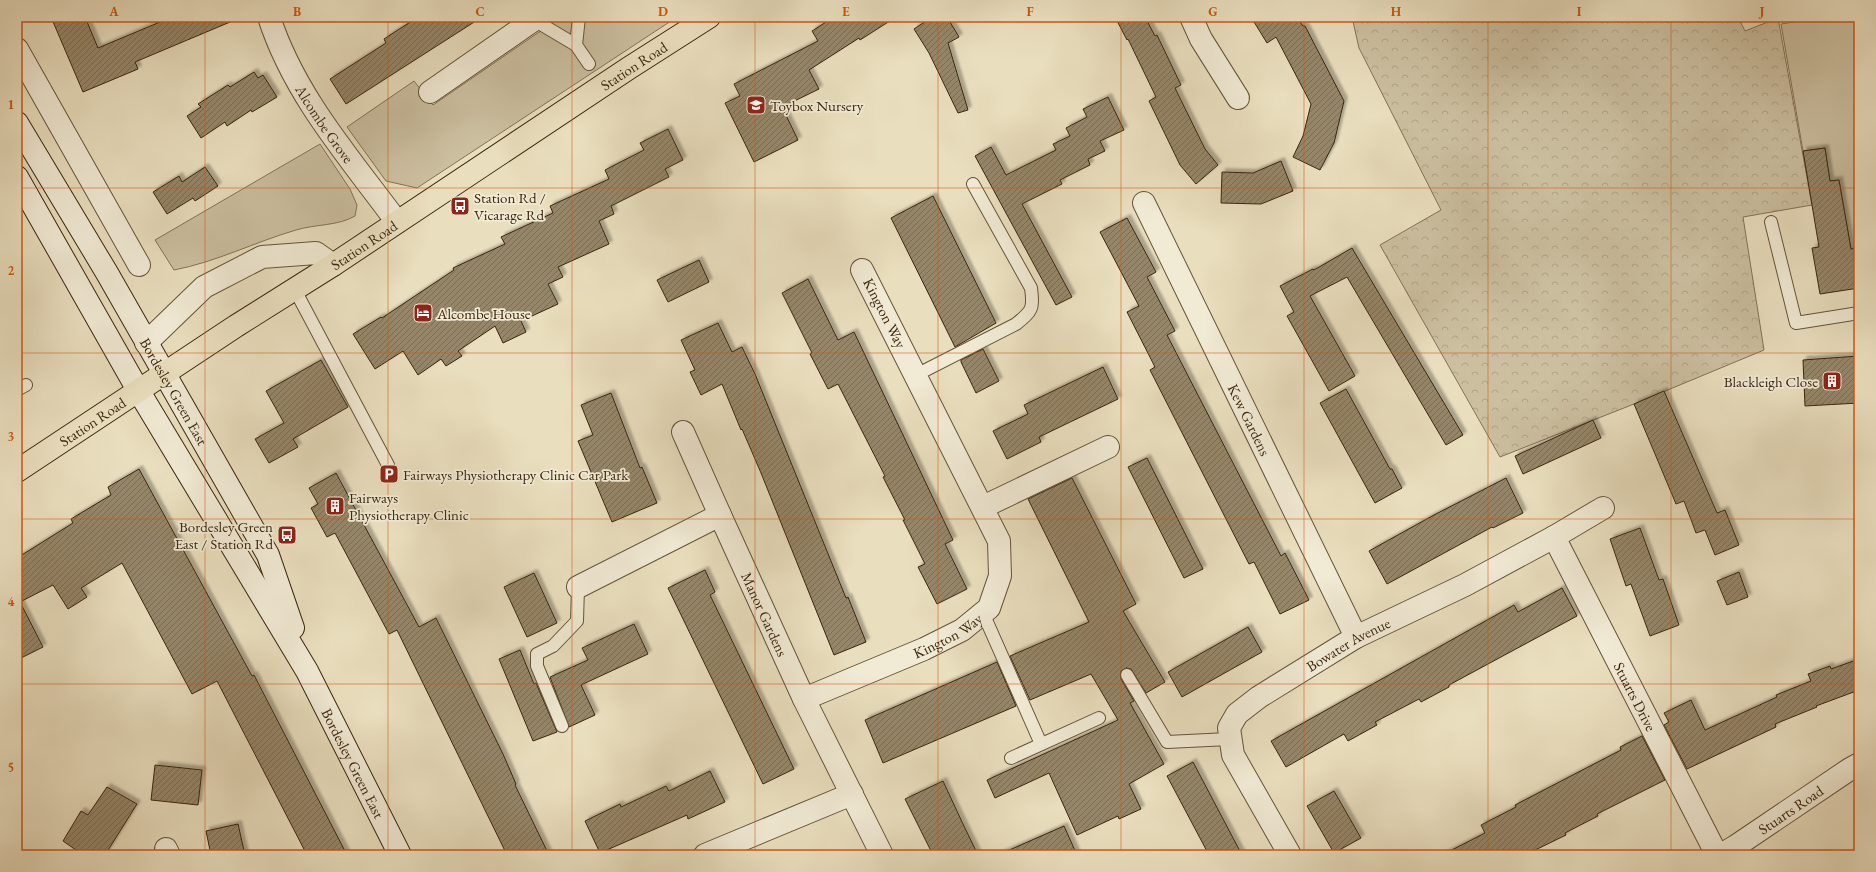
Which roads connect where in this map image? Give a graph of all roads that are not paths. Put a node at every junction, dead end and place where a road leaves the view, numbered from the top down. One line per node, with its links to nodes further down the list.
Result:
1 (269, 17): 15 (street, Alcombe Grove)
2 (579, 17): 6 (lane)
3 (709, 17): 15 (main road, Station Road)
4 (1191, 17): 10 (street)
5 (536, 18): 6 (lane); 9 (street)
6 (576, 45): 8 (lane)
7 (17, 49): 17 (street)
8 (589, 64)
9 (430, 92)
10 (1238, 98)
11 (17, 123): 22 (street, Bordesley Green East)
12 (17, 176): 25 (street, Bordesley Green East)
13 (973, 184): 24 (lane)
14 (1144, 203): 36 (street, Kew Gardens)
15 (397, 222): 18 (main road, Station Road)
16 (1771, 222): 21 (lane)
17 (139, 265)
18 (333, 265): 20 (main road, Station Road); 22 (street)
19 (862, 270): 24 (street, Kington Way)
20 (295, 290): 23 (main road, Station Road); 28 (lane)
21 (1859, 313)
22 (146, 343): 23 (street, Bordesley Green East)
23 (164, 374): 25 (main road, Station Road); 37 (street, Bordesley Green East)
24 (916, 375): 30 (street, Kington Way)
25 (138, 390): 29 (main road, Station Road); 37 (street, Bordesley Green East)
26 (683, 432): 32 (street, Manor Gardens)
27 (1108, 447): 30 (street)
28 (388, 465)
29 (17, 471)
30 (983, 507): 35 (street, Kington Way)
31 (1603, 508): 33 (street, Bowater Avenue)
32 (720, 515): 34 (street); 39 (street, Manor Gardens)
33 (1554, 537): 36 (street, Bowater Avenue); 47 (street, Stuarts Drive)
34 (578, 587): 41 (lane)
35 (983, 613): 39 (street, Kington Way); 43 (lane)
36 (1356, 637): 42 (street, Bowater Avenue)
37 (307, 671): 48 (street, Bordesley Green East)
38 (1127, 675): 42 (lane)
39 (804, 699): 46 (street, Manor Gardens)
40 (1099, 718): 43 (lane)
41 (562, 726)
42 (1229, 739): 51 (street)
43 (1041, 744): 44 (lane)
44 (1011, 758)
45 (1859, 764): 47 (street, Stuarts Road)
46 (852, 794): 49 (street); 50 (street, Manor Gardens)
47 (1727, 853)
48 (400, 855)
49 (705, 855)
50 (882, 855)
51 (1290, 855)

